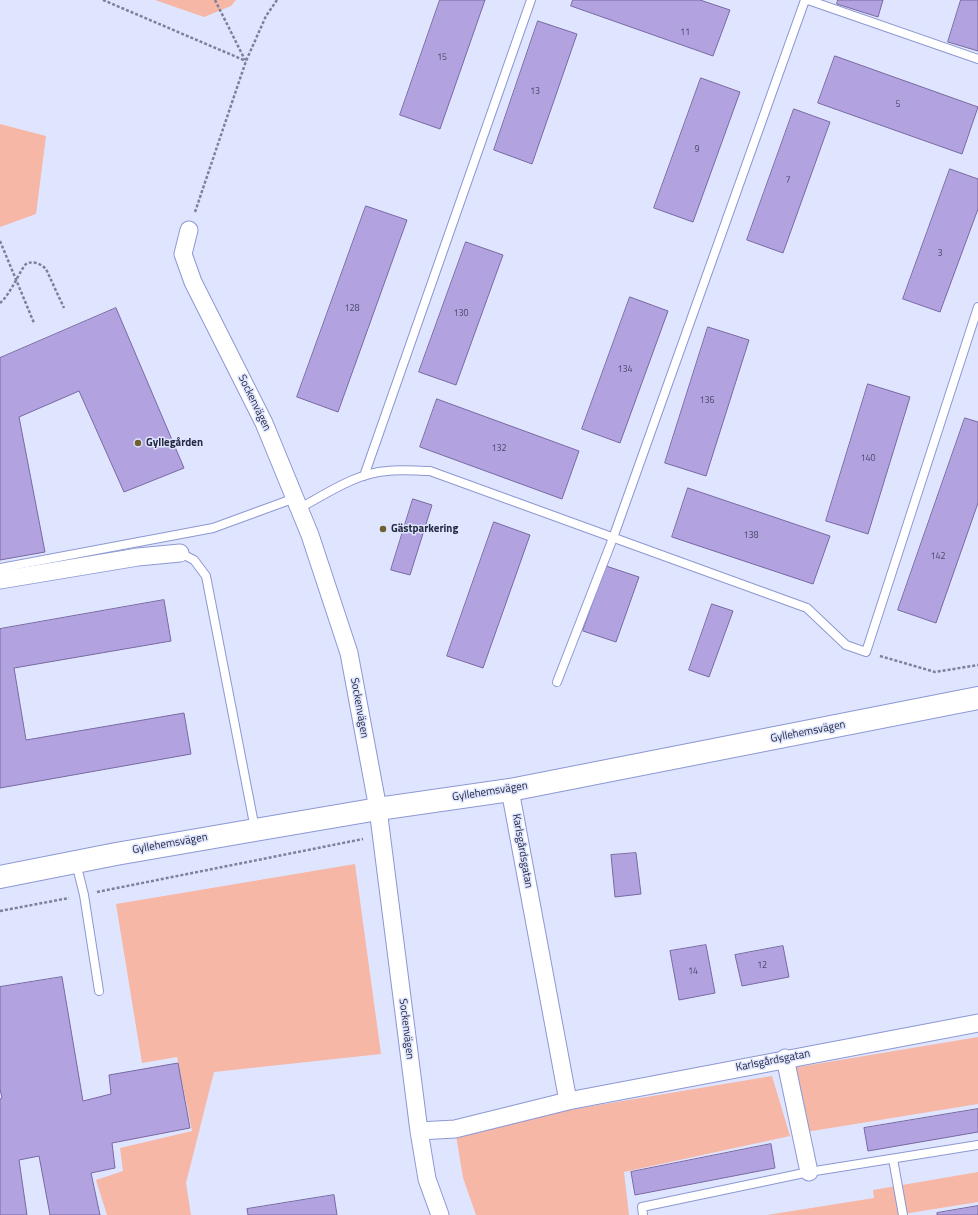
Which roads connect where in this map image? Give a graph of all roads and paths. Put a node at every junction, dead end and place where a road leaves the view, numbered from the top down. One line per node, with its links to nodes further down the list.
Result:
1 (103, 0): 7 (path)
2 (215, 0): 7 (path)
3 (277, 0): 7 (path)
4 (530, 0): 15 (lane)
5 (807, 0): 6 (lane); 17 (lane)
6 (978, 59)
7 (246, 61): 8 (path)
8 (189, 230): 16 (street, Sockenvägen)
9 (0, 241): 10 (path)
10 (17, 282): 11 (path); 13 (path); 14 (path)
11 (0, 303)
12 (978, 307): 21 (lane)
13 (64, 308)
14 (34, 324)
15 (364, 476): 16 (lane); 17 (lane)
16 (297, 503): 19 (lane); 26 (street, Sockenvägen)
17 (614, 538): 21 (lane); 23 (lane)
18 (180, 553): 20 (street); 27 (lane)
19 (0, 568)
20 (0, 580)
21 (866, 652): 22 (path)
22 (978, 665)
23 (557, 682)
24 (978, 698): 25 (street, Gyllehemsvägen)
25 (510, 790): 26 (street, Gyllehemsvägen); 36 (street, Karlsgårdsgatan)
26 (378, 809): 27 (street, Gyllehemsvägen); 28 (street, Sockenvägen)
27 (255, 830): 29 (street, Gyllehemsvägen)
28 (381, 835): 31 (path); 37 (street, Sockenvägen)
29 (76, 863): 30 (street, Gyllehemsvägen); 31 (lane)
30 (0, 877)
31 (84, 895): 32 (path); 33 (lane)
32 (0, 910)
33 (99, 991)
34 (978, 1023): 35 (street, Karlsgårdsgatan)
35 (785, 1058): 36 (street, Karlsgårdsgatan); 40 (street)
36 (568, 1101): 37 (street, Karlsgårdsgatan)
37 (419, 1131): 41 (street, Sockenvägen)
38 (978, 1145): 39 (lane)
39 (893, 1158): 40 (lane); 43 (lane)
40 (809, 1172): 42 (lane)
41 (440, 1215)
42 (643, 1215)
43 (904, 1215)

